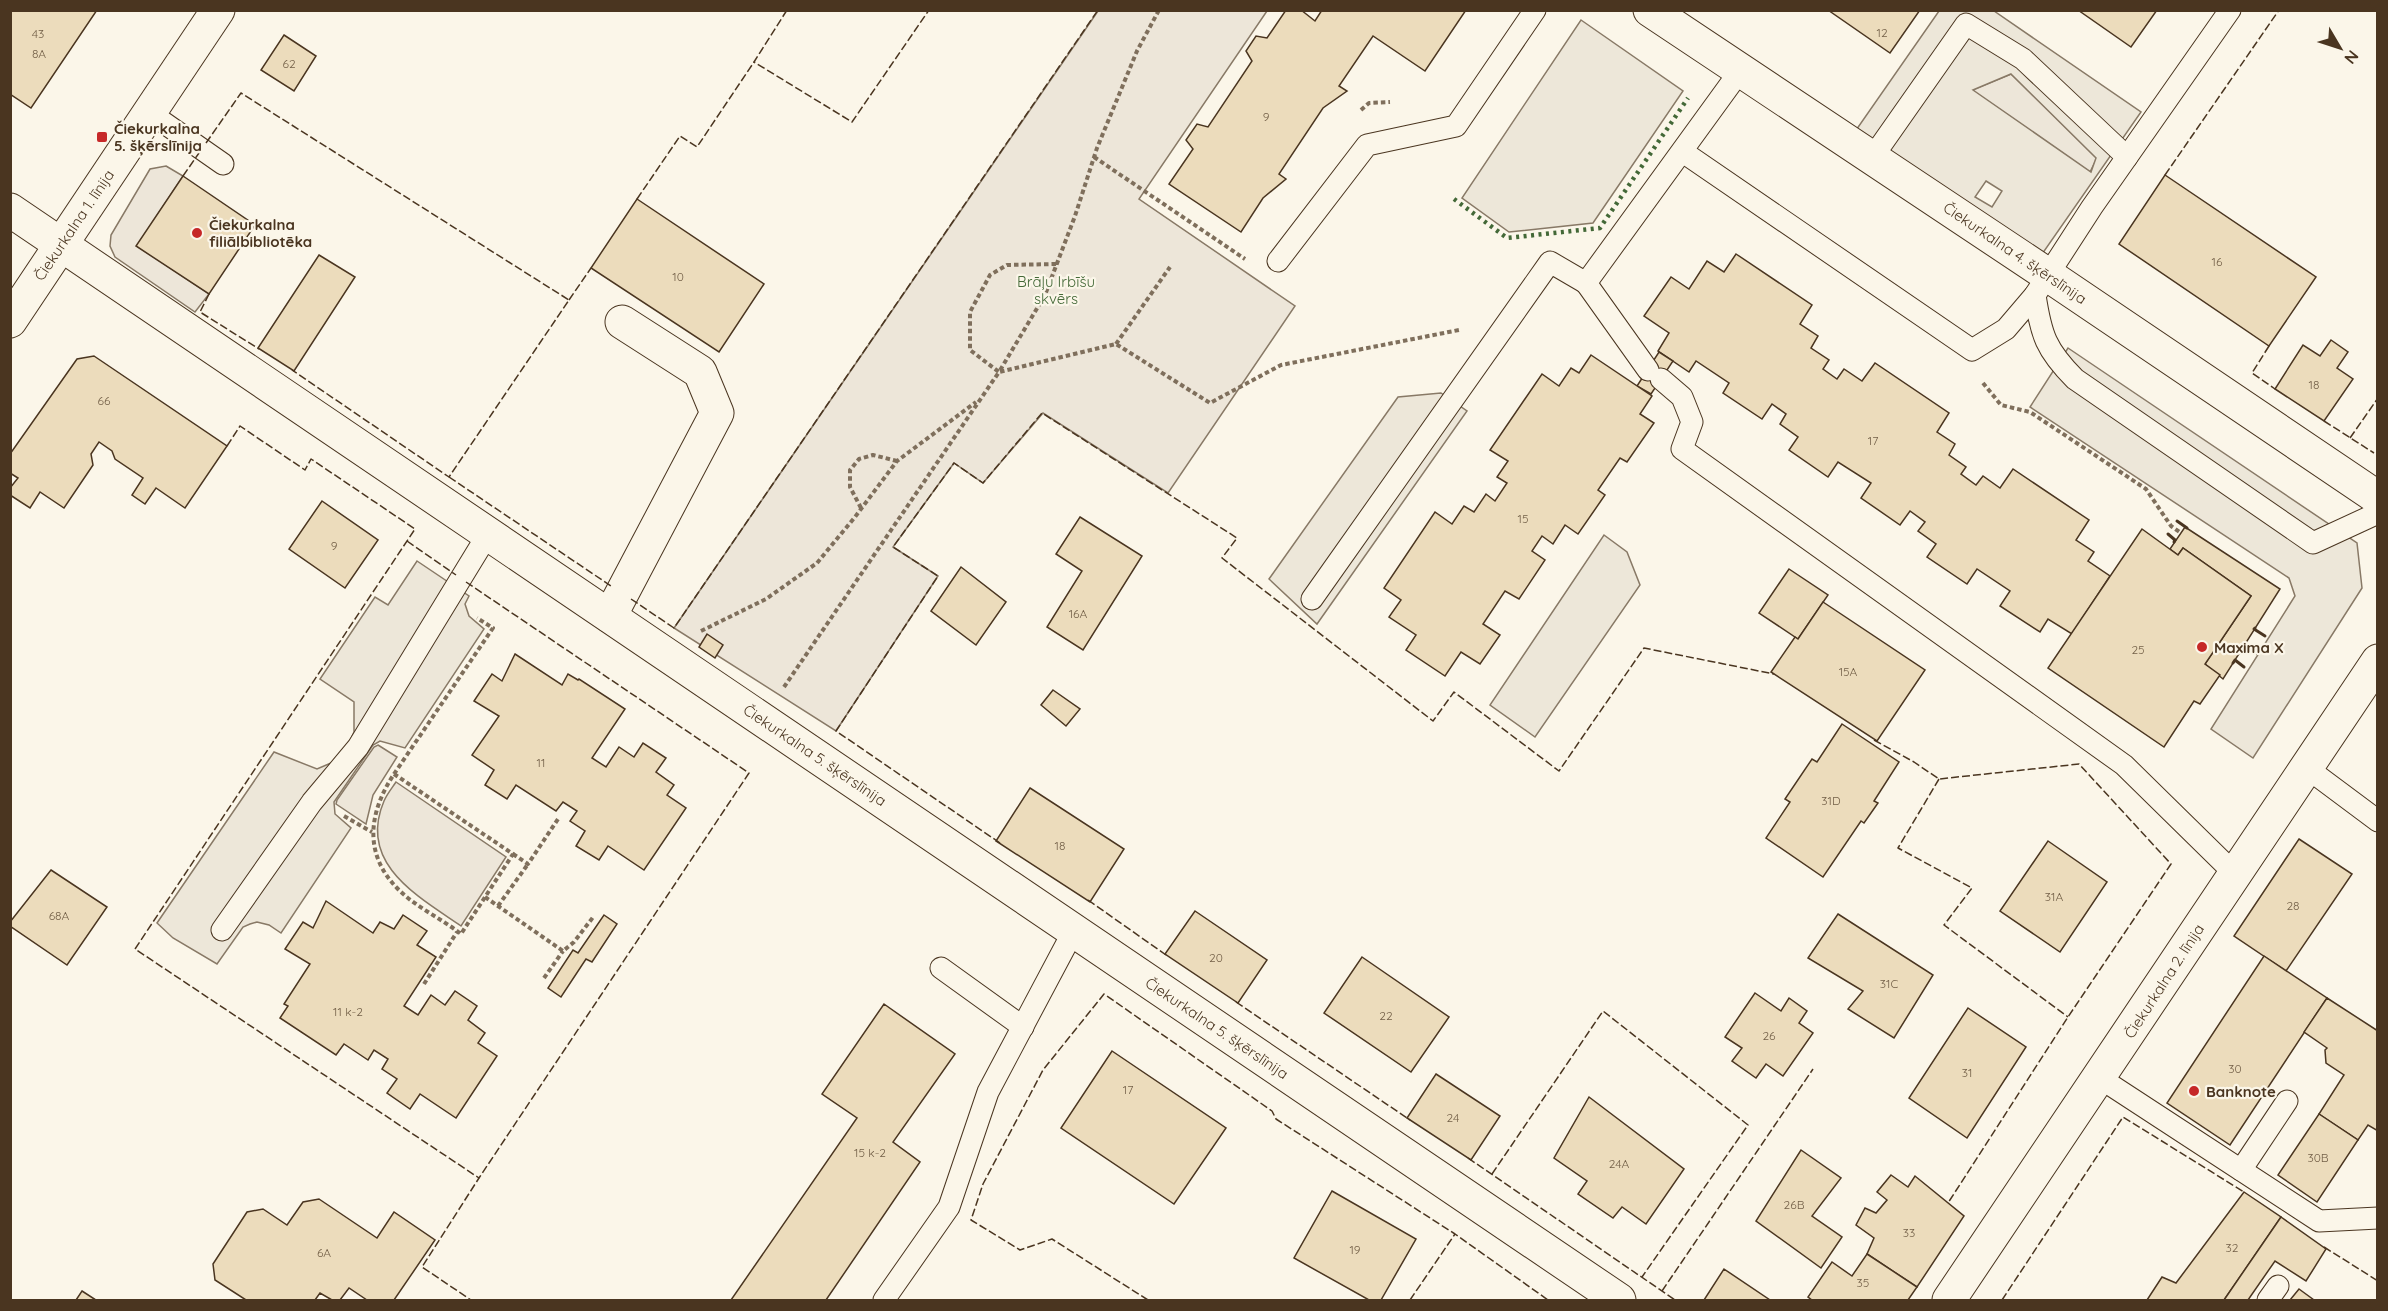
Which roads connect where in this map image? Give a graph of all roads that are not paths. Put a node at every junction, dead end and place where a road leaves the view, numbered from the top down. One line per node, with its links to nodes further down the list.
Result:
1 (218, 10): 6 (street, Čiekurkalna 1. līnija)
2 (1535, 10): 13 (lane)
3 (1650, 10): 5 (street, Čiekurkalna 4. šķērslīnija)
4 (2230, 10): 8 (lane)
5 (1740, 70): 7 (lane); 9 (street, Čiekurkalna 4. šķērslīnija)
6 (150, 112): 10 (lane); 12 (street, Čiekurkalna 1. līnija)
7 (1683, 152): 14 (lane); 15 (lane)
8 (2127, 157): 9 (lane); 15 (lane)
9 (1872, 158): 15 (street, Čiekurkalna 4. šķērslīnija)
10 (223, 164)
11 (10, 210): 12 (street, Čiekurkalna 5. šķērslīnija)
12 (61, 244): 16 (street, Čiekurkalna 1. līnija); 20 (street, Čiekurkalna 5. šķērslīnija)
13 (1278, 261)
14 (1586, 283): 21 (lane); 26 (lane)
15 (2042, 285): 18 (street, Čiekurkalna 4. šķērslīnija); 19 (lane)
16 (10, 321)
17 (622, 322): 22 (street)
18 (2378, 498)
19 (2378, 513)
20 (488, 534): 22 (street, Čiekurkalna 5. šķērslīnija); 27 (lane)
21 (1312, 599)
22 (610, 616): 28 (street, Čiekurkalna 5. šķērslīnija)
23 (2378, 661): 24 (street, Čiekurkalna 2. līnija)
24 (2307, 768): 25 (lane); 26 (street, Čiekurkalna 2. līnija)
25 (2378, 821)
26 (2235, 874): 31 (street, Čiekurkalna 2. līnija)
27 (222, 930)
28 (1074, 930): 30 (lane); 36 (street, Čiekurkalna 5. šķērslīnija)
29 (941, 968): 30 (lane)
30 (1023, 1027): 35 (lane)
31 (2100, 1078): 33 (lane); 37 (street, Čiekurkalna 2. līnija)
32 (2287, 1101): 33 (lane)
33 (2241, 1170): 34 (lane)
34 (2378, 1218)
35 (884, 1300)
36 (1619, 1300)
37 (1949, 1300)

